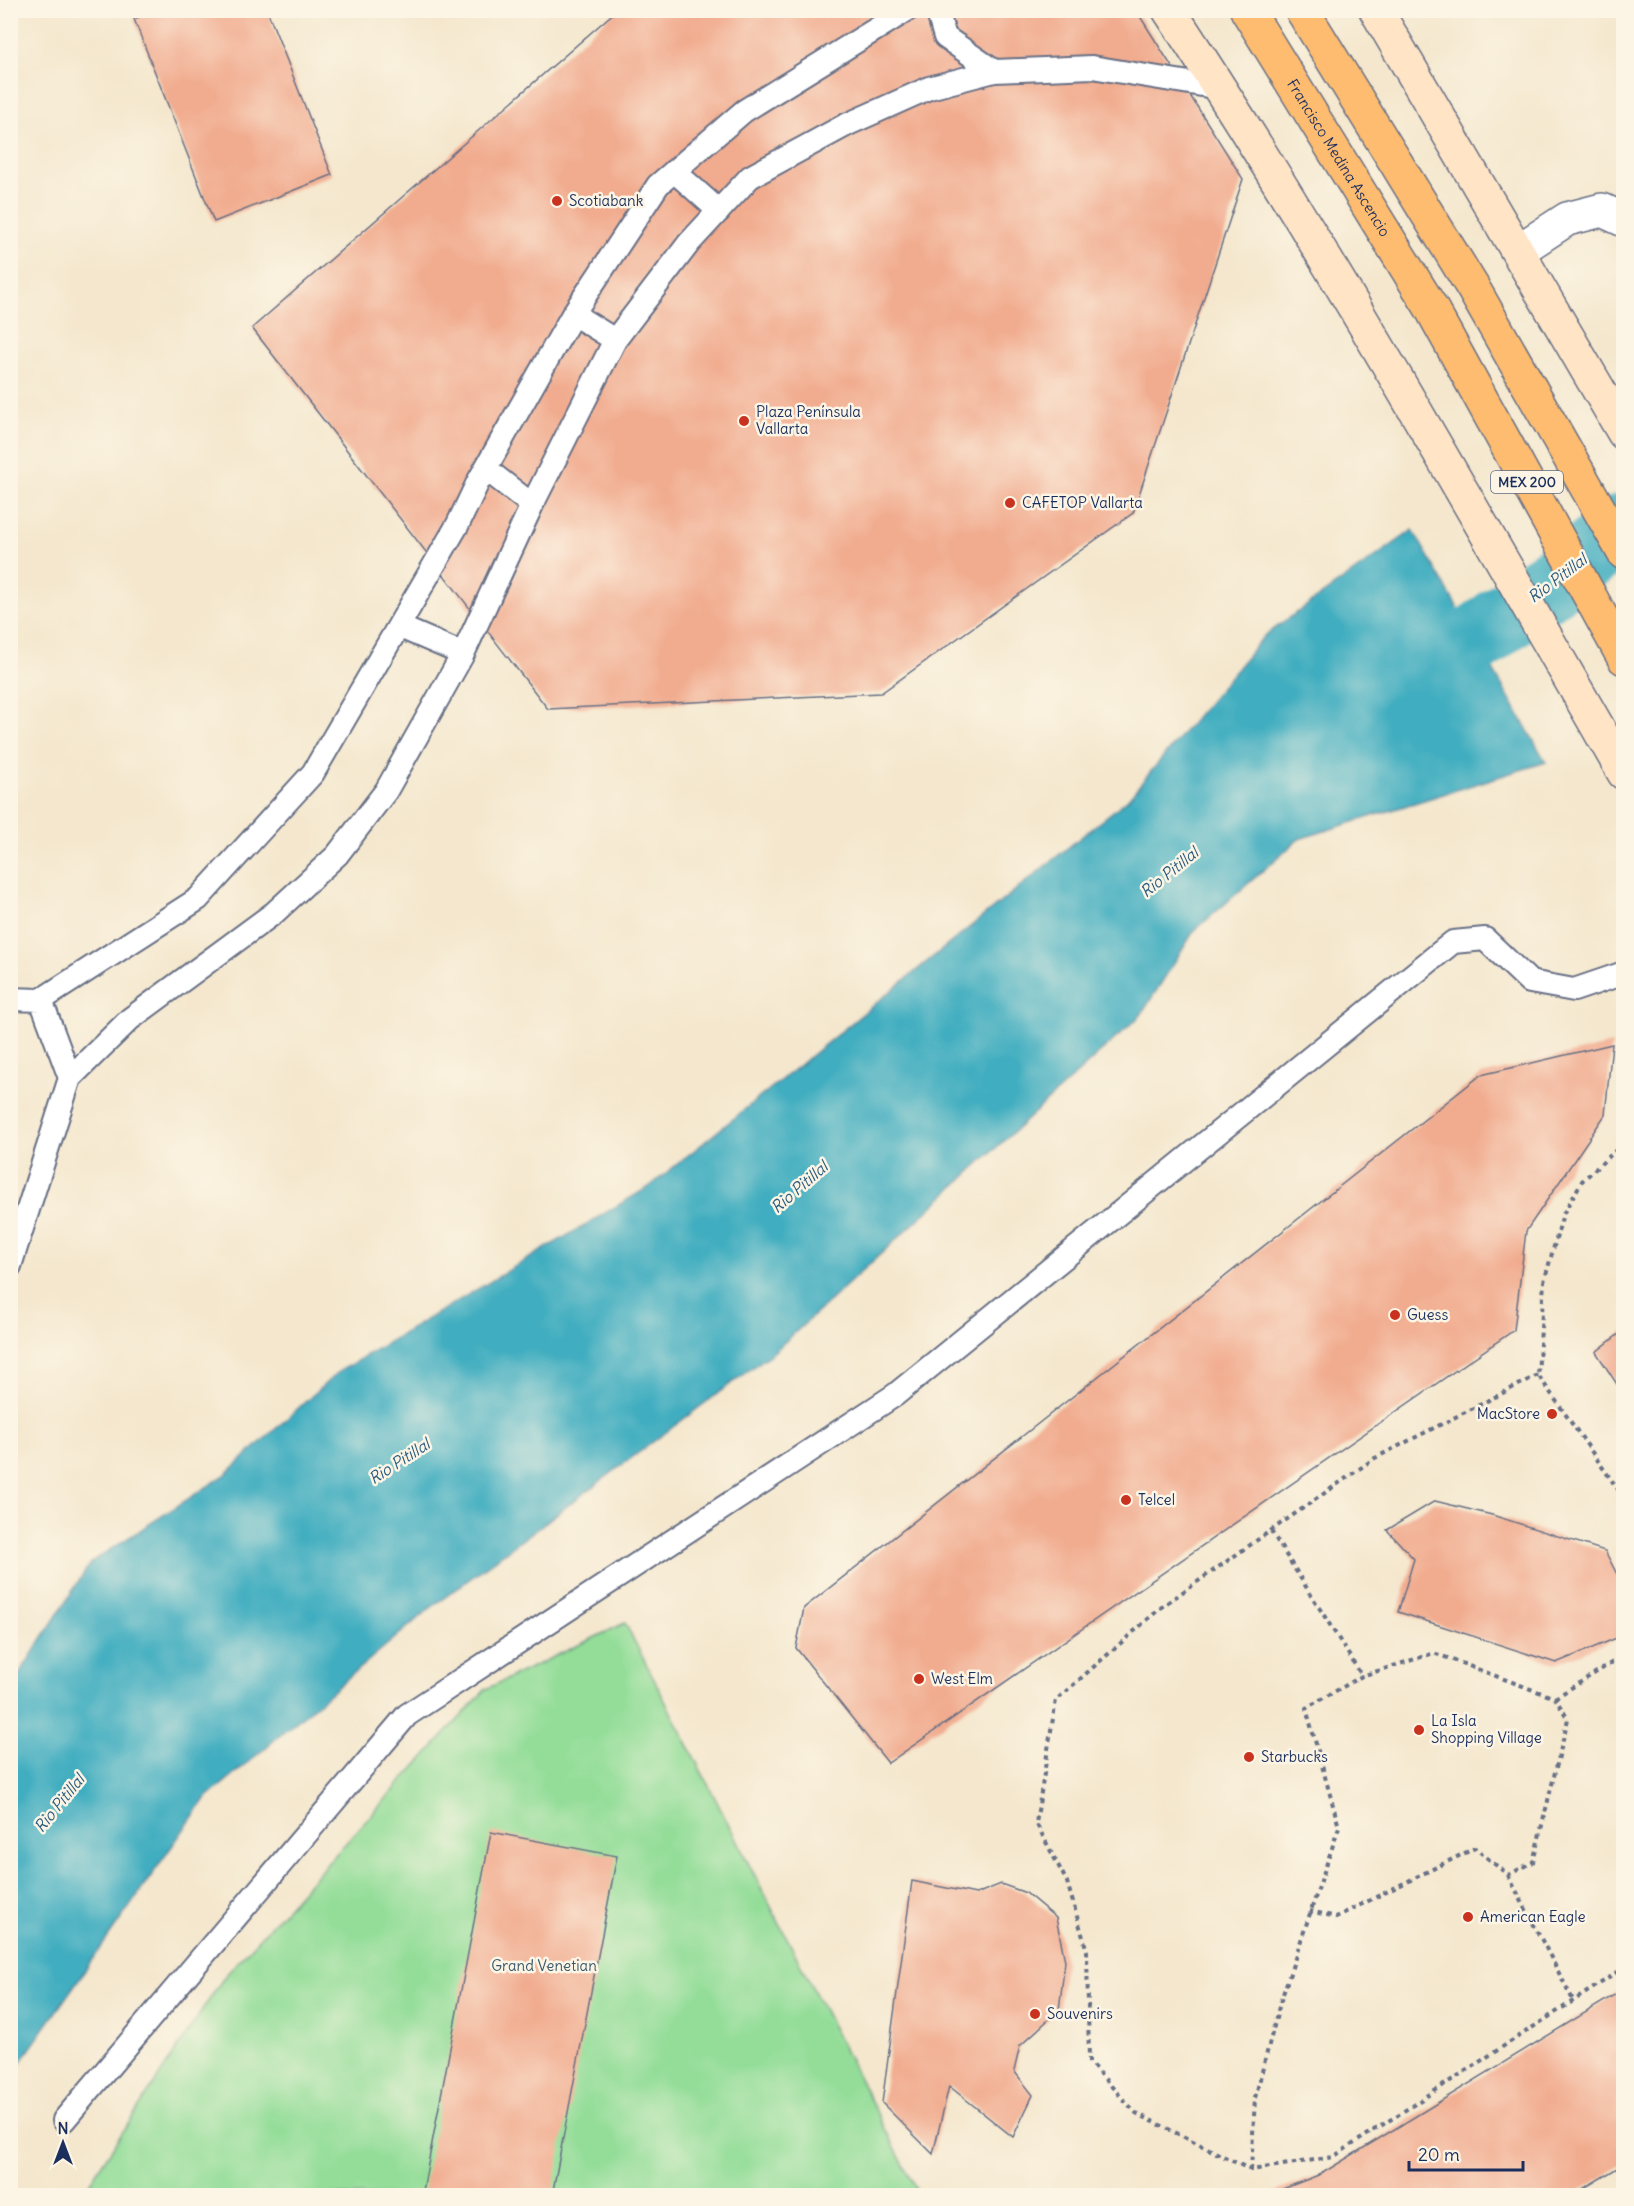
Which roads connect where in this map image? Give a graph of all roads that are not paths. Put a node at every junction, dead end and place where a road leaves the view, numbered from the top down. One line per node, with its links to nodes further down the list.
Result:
1 (907, 10): 9 (lane)
2 (937, 10): 7 (lane)
3 (1169, 10): 8 (main road)
4 (1247, 10): 21 (highway, Francisco Medina Ascencio / MEX 200)
5 (1302, 10): 18 (highway, MEX 200)
6 (1376, 10): 12 (main road)
7 (994, 71): 8 (lane); 10 (lane)
8 (1220, 88): 22 (main road)
9 (674, 171): 10 (lane); 13 (lane)
10 (718, 212): 14 (lane)
11 (1623, 220): 12 (street)
12 (1521, 257): 15 (main road)
13 (573, 314): 14 (lane); 16 (lane)
14 (615, 340): 17 (lane)
15 (1623, 433)
16 (486, 469): 17 (lane); 19 (lane)
17 (532, 505): 20 (lane)
18 (1623, 553)
19 (400, 627): 20 (lane); 25 (lane)
20 (463, 654): 26 (lane)
21 (1623, 658)
22 (1623, 773)
23 (1623, 973): 28 (lane)
24 (10, 999): 25 (lane)
25 (41, 1000): 26 (lane)
26 (70, 1078): 27 (lane)
27 (10, 1266)
28 (64, 2120)

